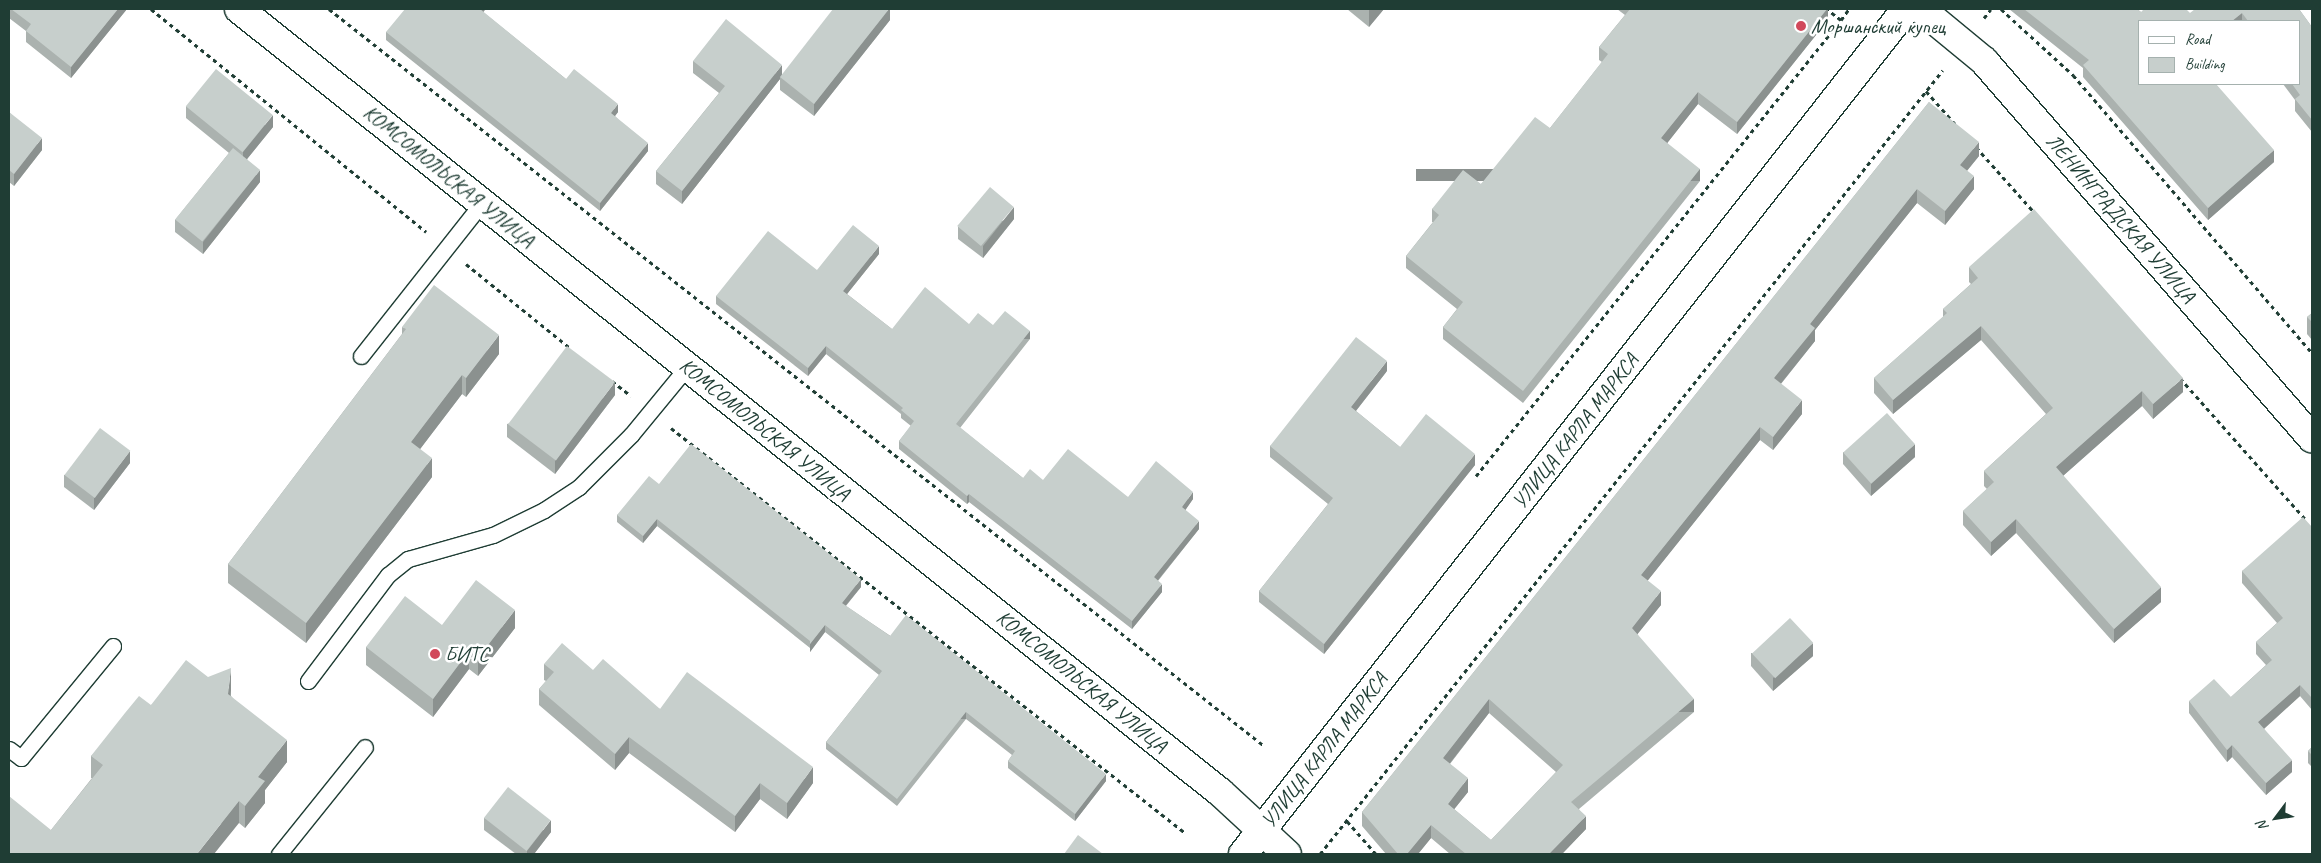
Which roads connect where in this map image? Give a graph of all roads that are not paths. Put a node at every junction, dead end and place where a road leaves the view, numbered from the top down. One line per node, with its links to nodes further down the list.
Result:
1 (239, 9): 4 (street, КОМСОМОЛЬСКАЯ УЛИЦА)
2 (1906, 9): 12 (street, УЛИЦА КАРЛА МАРКСА)
3 (1921, 9): 7 (street, ЛЕНИНГРАДСКАЯ УЛИЦА)
4 (482, 203): 5 (lane); 6 (street, КОМСОМОЛЬСКАЯ УЛИЦА)
5 (361, 356)
6 (687, 367): 9 (lane); 12 (street, КОМСОМОЛЬСКАЯ УЛИЦА)
7 (2312, 438)
8 (113, 646): 11 (lane)
9 (308, 681)
10 (365, 746): 13 (lane)
11 (9, 749)
12 (1261, 831): 14 (street, УЛИЦА КАРЛА МАРКСА); 15 (street, КОМСОМОЛЬСКАЯ УЛИЦА)
13 (279, 854)
14 (1243, 854)
15 (1287, 854)

